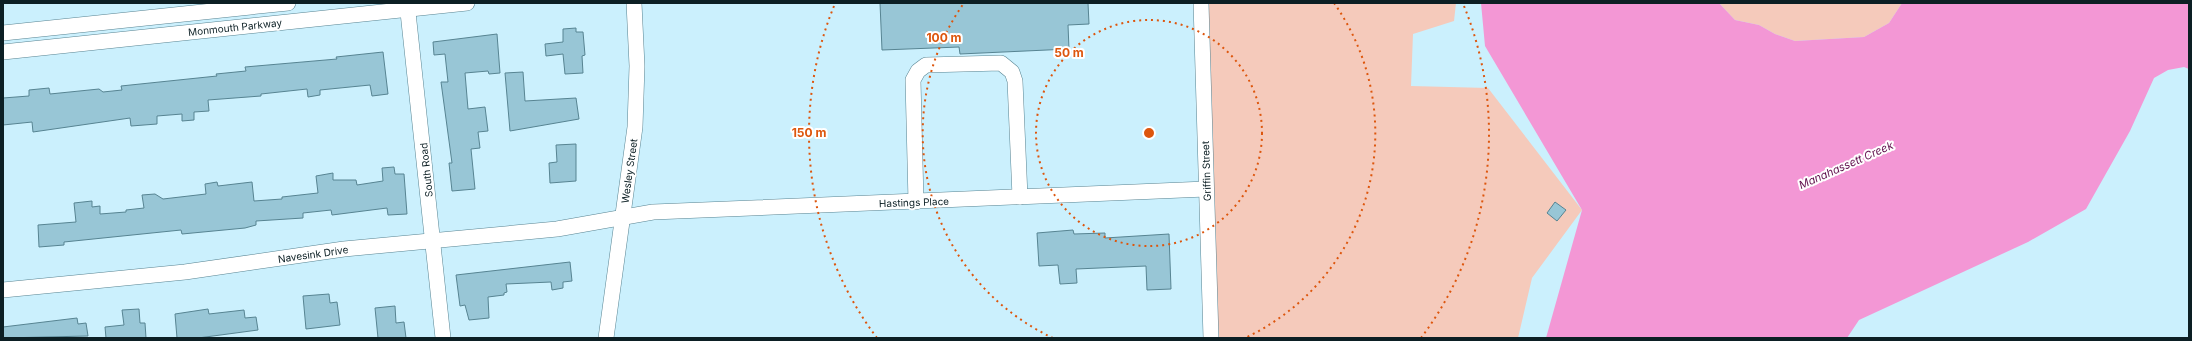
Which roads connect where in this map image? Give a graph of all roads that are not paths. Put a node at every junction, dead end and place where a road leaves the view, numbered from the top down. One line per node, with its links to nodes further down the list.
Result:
1 (288, 3): 6 (street, Monmouth Parkway)
2 (467, 3): 5 (street, Monmouth Parkway)
3 (634, 3): 13 (street, Wesley Street)
4 (1201, 3): 10 (street, Griffin Street)
5 (408, 6): 7 (street, Monmouth Parkway); 14 (street, South Road)
6 (246, 7): 7 (street); 8 (street, Monmouth Parkway)
7 (249, 26): 9 (street, Monmouth Parkway)
8 (3, 33)
9 (3, 52)
10 (1206, 189): 11 (street, Hastings Place); 18 (street, Griffin Street)
11 (1020, 197): 12 (street, Hastings Place); 12 (street)
12 (916, 202): 13 (street, Hastings Place)
13 (623, 218): 14 (street, Navesink Drive); 17 (street, Wesley Street)
14 (434, 240): 15 (street, Navesink Drive); 16 (street, South Road)
15 (3, 290)
16 (443, 338)
17 (606, 338)
18 (1210, 338)

